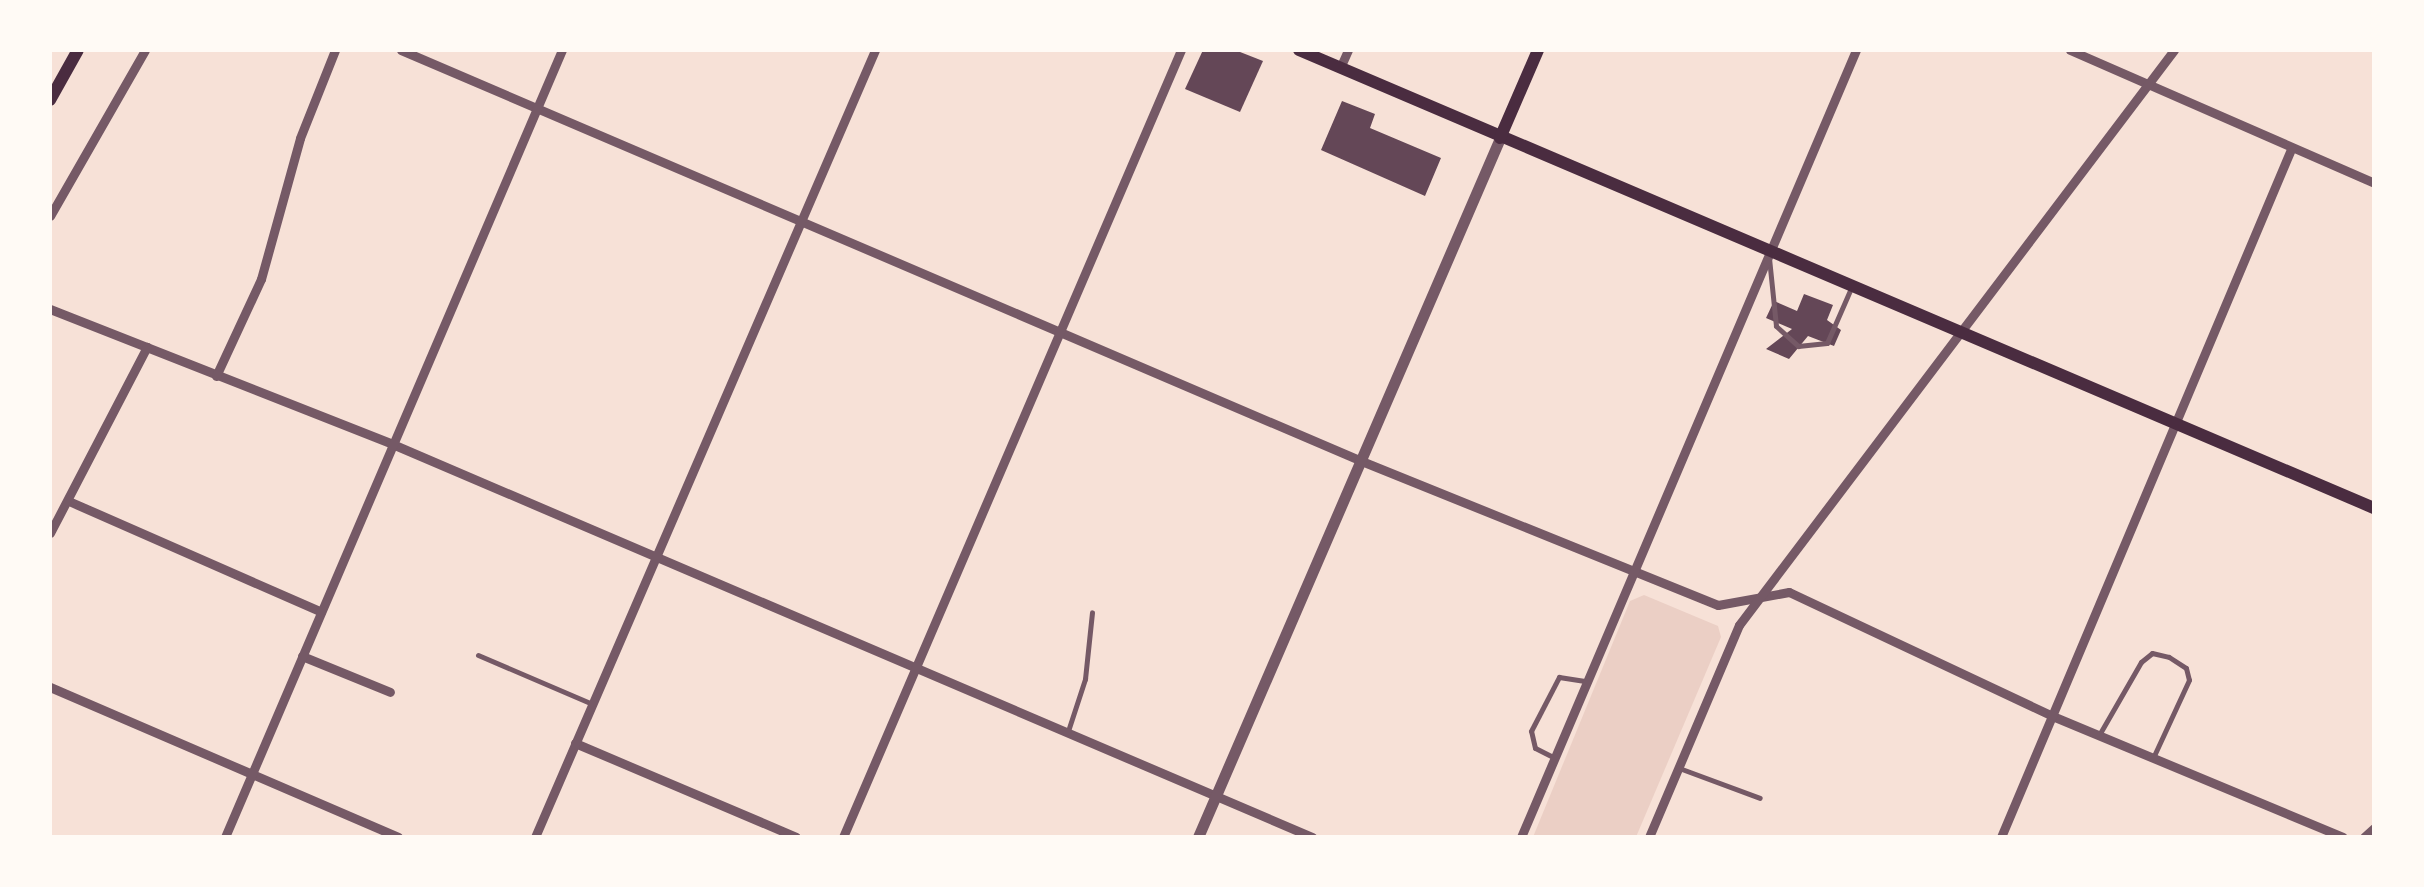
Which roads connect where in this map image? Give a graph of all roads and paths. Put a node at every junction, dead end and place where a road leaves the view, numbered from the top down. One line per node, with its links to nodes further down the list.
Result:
1 (78, 50): 16 (main road)
2 (144, 50): 21 (street)
3 (335, 50): 29 (street)
4 (401, 50): 17 (street)
5 (562, 50): 17 (street)
6 (875, 50): 22 (street)
7 (1181, 50): 26 (street)
8 (1299, 50): 14 (main road)
9 (1348, 50): 14 (street)
10 (1538, 50): 18 (main road)
11 (1856, 50): 23 (street)
12 (2070, 50): 15 (street)
13 (2174, 50): 15 (street)
14 (1340, 68): 18 (main road)
15 (2148, 85): 19 (street); 27 (street)
16 (50, 100)
17 (538, 107): 22 (street); 31 (street)
18 (1500, 138): 23 (main road); 32 (street)
19 (2291, 148): 20 (street); 30 (street)
20 (2374, 183)
21 (50, 216)
22 (802, 221): 26 (street); 36 (street)
23 (1768, 250): 24 (main road); 24 (lane); 37 (street)
24 (1853, 285): 27 (main road)
25 (50, 309): 28 (street)
26 (1058, 329): 32 (street); 43 (street)
27 (1963, 331): 30 (main road); 38 (street)
28 (147, 347): 29 (street); 33 (street)
29 (216, 376): 31 (street)
30 (2172, 423): 34 (main road); 48 (street)
31 (390, 443): 36 (street); 39 (street)
32 (1359, 460): 37 (street); 56 (street)
33 (71, 502): 35 (street); 39 (street)
34 (2374, 508)
35 (50, 533)
36 (654, 557): 43 (street); 47 (street)
37 (1630, 570): 38 (street); 44 (street)
38 (1764, 594): 48 (street); 54 (street)
39 (321, 612): 42 (street)
40 (1092, 612): 49 (lane)
41 (478, 655): 47 (lane)
42 (302, 656): 46 (street); 55 (street)
43 (913, 667): 49 (street); 63 (street)
44 (1586, 681): 52 (street); 52 (lane)
45 (50, 687): 55 (street)
46 (390, 692)
47 (592, 704): 51 (street)
48 (2050, 715): 50 (street); 68 (street)
49 (1068, 732): 56 (street)
50 (2099, 735): 53 (street); 53 (lane)
51 (575, 742): 61 (street); 62 (street)
52 (1554, 757): 66 (street)
53 (2153, 758): 69 (street)
54 (1680, 768): 57 (lane); 67 (street)
55 (251, 776): 59 (street); 60 (street)
56 (1216, 794): 64 (street); 65 (street)
57 (1760, 798)
58 (2374, 828): 70 (street)
59 (225, 837)
60 (398, 837)
61 (534, 837)
62 (796, 837)
63 (843, 837)
64 (1198, 837)
65 (1312, 837)
66 (1522, 837)
67 (1649, 837)
68 (2001, 837)
69 (2344, 837)
70 (2364, 837)

